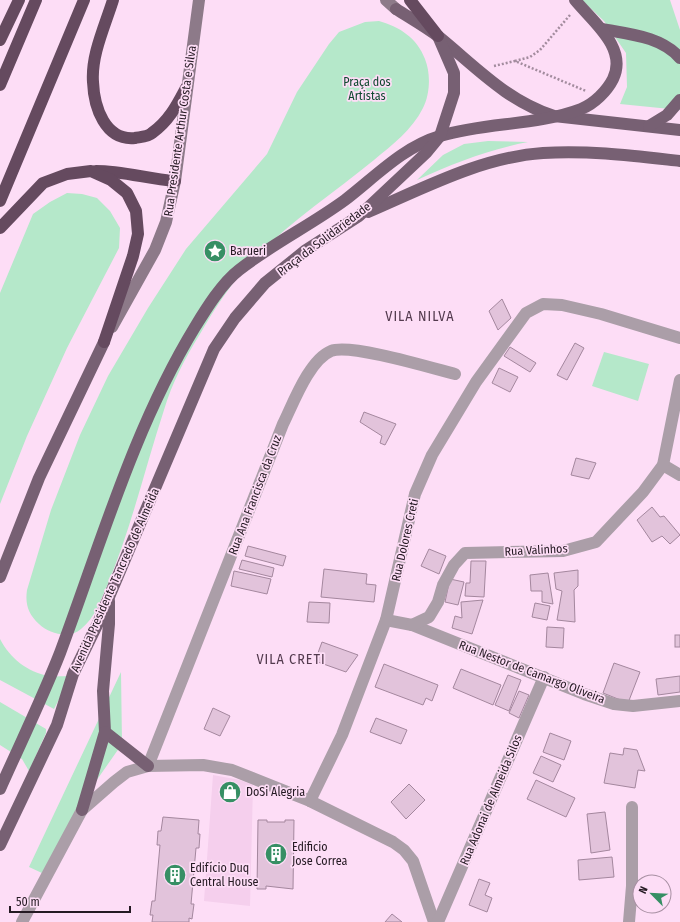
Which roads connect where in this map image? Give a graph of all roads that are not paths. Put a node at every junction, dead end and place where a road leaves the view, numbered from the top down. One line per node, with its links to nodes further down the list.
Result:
1 (20, 0): 11 (highway)
2 (36, 0): 13 (highway)
3 (84, 0): 23 (highway)
4 (113, 0): 14 (highway)
5 (199, 0): 14 (main road, Rua Presidente Arthur Costa e Silva)
6 (386, 0): 10 (main road)
7 (410, 0): 10 (highway)
8 (577, 2): 9 (main road)
9 (602, 29): 12 (main road); 16 (main road)
10 (438, 36): 16 (main road); 19 (main road, Praça da Solidariedade)
11 (0, 40)
12 (680, 58)
13 (0, 84)
14 (186, 88): 22 (main road, Rua Presidente Arthur Costa e Silva)
15 (680, 100): 17 (main road)
16 (554, 116): 17 (main road); 19 (main road)
17 (649, 126): 18 (main road)
18 (680, 130)
19 (440, 136): 24 (main road, Praça da Solidariedade); 41 (main road)
20 (680, 161): 24 (main road)
21 (91, 171): 22 (highway); 25 (highway); 28 (highway)
22 (175, 181): 28 (main road, Rua Presidente Arthur Costa e Silva)
23 (0, 201)
24 (359, 216): 26 (main road, Praça da Solidariedade)
25 (0, 228)
26 (235, 318): 34 (main road, Avenida Presidente Tancredo de Almeida)
27 (680, 338): 35 (street, Rua Dolores Creti)
28 (104, 342): 33 (main road)
29 (455, 374): 40 (street, Rua Ana Francisca da Cruz)
30 (680, 380): 31 (street)
31 (663, 465): 32 (street); 36 (street, Rua Valinhos)
32 (680, 475)
33 (0, 577)
34 (109, 597): 39 (main road); 45 (main road, Avenida Presidente Tancredo de Almeida)
35 (386, 620): 36 (street, Rua Nestor de Camargo Oliveira); 42 (street, Rua Dolores Creti)
36 (412, 626): 37 (street, Rua Nestor de Camargo Oliveira)
37 (544, 677): 38 (street, Rua Nestor de Camargo Oliveira); 48 (street, Rua Adonai de Almeida Silos)
38 (680, 701)
39 (105, 732): 40 (main road); 44 (main road)
40 (148, 766): 42 (street); 44 (street)
41 (0, 789)
42 (310, 801): 47 (street)
43 (632, 807): 49 (street)
44 (82, 810): 46 (street)
45 (0, 844)
46 (22, 922)
47 (434, 922)
48 (438, 922)
49 (629, 922)

